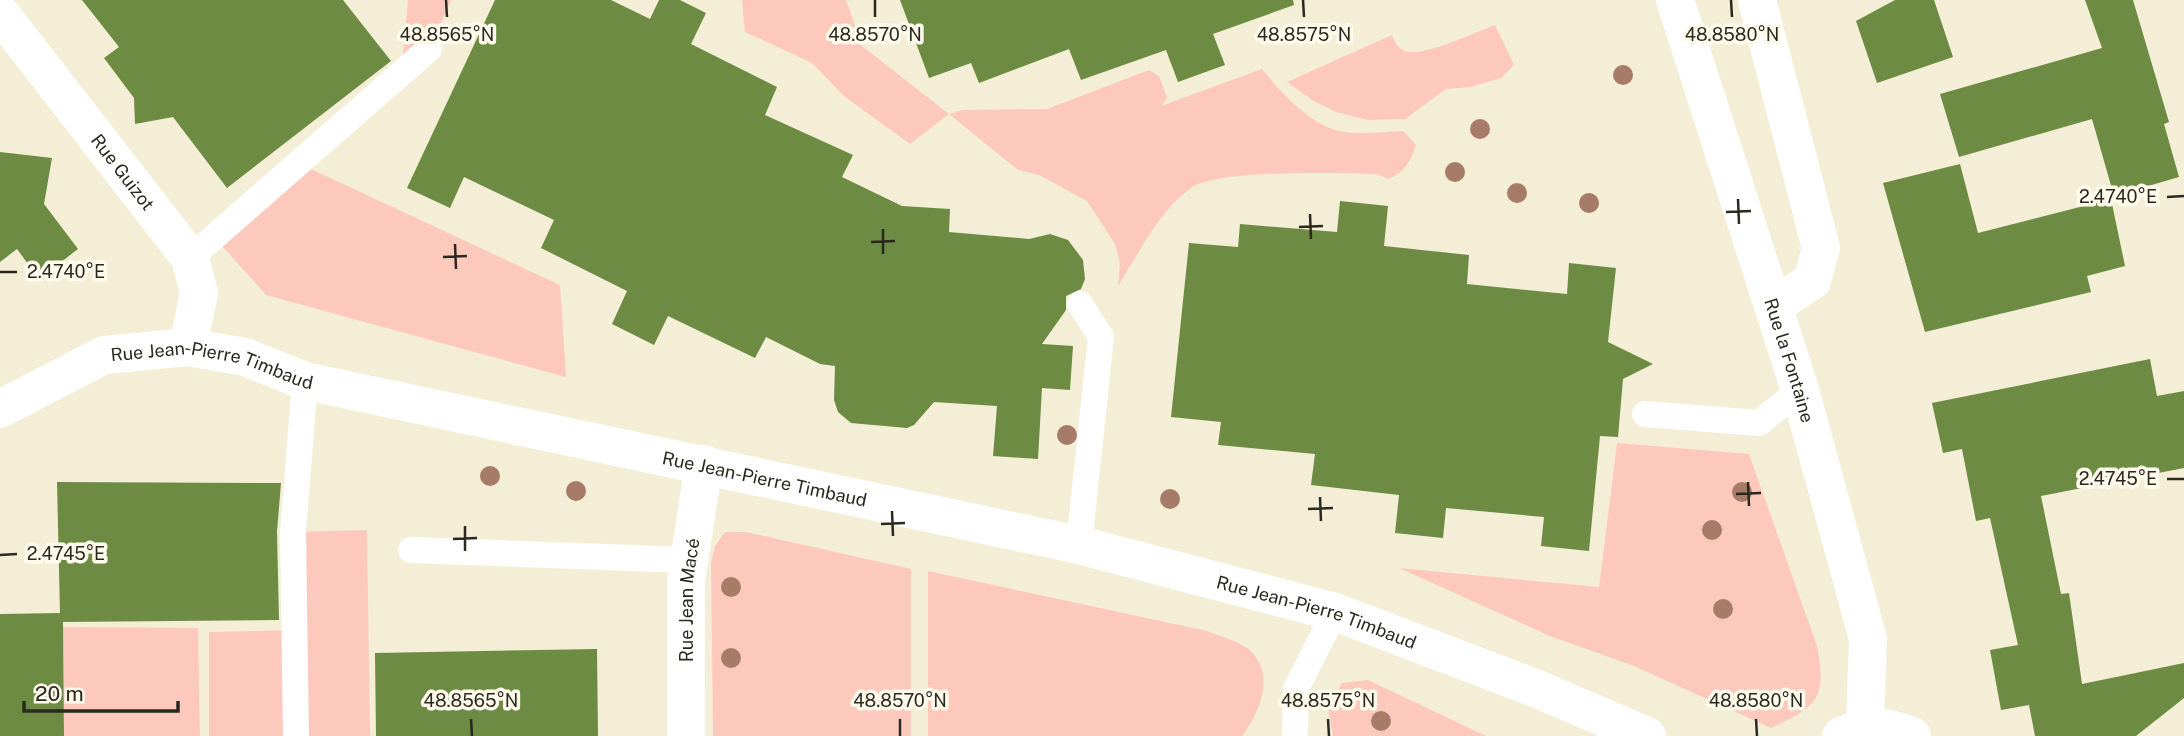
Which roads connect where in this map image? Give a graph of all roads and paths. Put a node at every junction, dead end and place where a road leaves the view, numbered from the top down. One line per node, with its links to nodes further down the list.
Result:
1 (1675, 0): 7 (street, Rue la Fontaine)
2 (1757, 0): 7 (street)
3 (0, 13): 5 (street, Rue Guizot)
4 (429, 49): 5 (lane)
5 (190, 258): 8 (street, Rue Guizot)
6 (1080, 304): 14 (lane)
7 (1774, 306): 10 (street, Rue la Fontaine)
8 (188, 346): 9 (street, Rue Jean-Pierre Timbaud); 11 (street, Rue Jean-Pierre Timbaud)
9 (305, 381): 13 (street, Rue Jean-Pierre Timbaud); 19 (lane)
10 (1800, 390): 12 (lane); 18 (street, Rue la Fontaine)
11 (0, 409)
12 (1646, 414)
13 (704, 464): 14 (street, Rue Jean-Pierre Timbaud); 16 (street, Rue Jean Macé)
14 (1079, 545): 17 (street, Rue Jean-Pierre Timbaud)
15 (411, 550): 16 (lane)
16 (688, 560): 20 (street, Rue Jean Macé)
17 (1335, 612): 21 (lane); 22 (street, Rue Jean-Pierre Timbaud)
18 (1853, 731): 23 (street)
19 (296, 736)
20 (686, 736)
21 (1295, 736)
22 (1647, 736)
23 (1912, 736)

